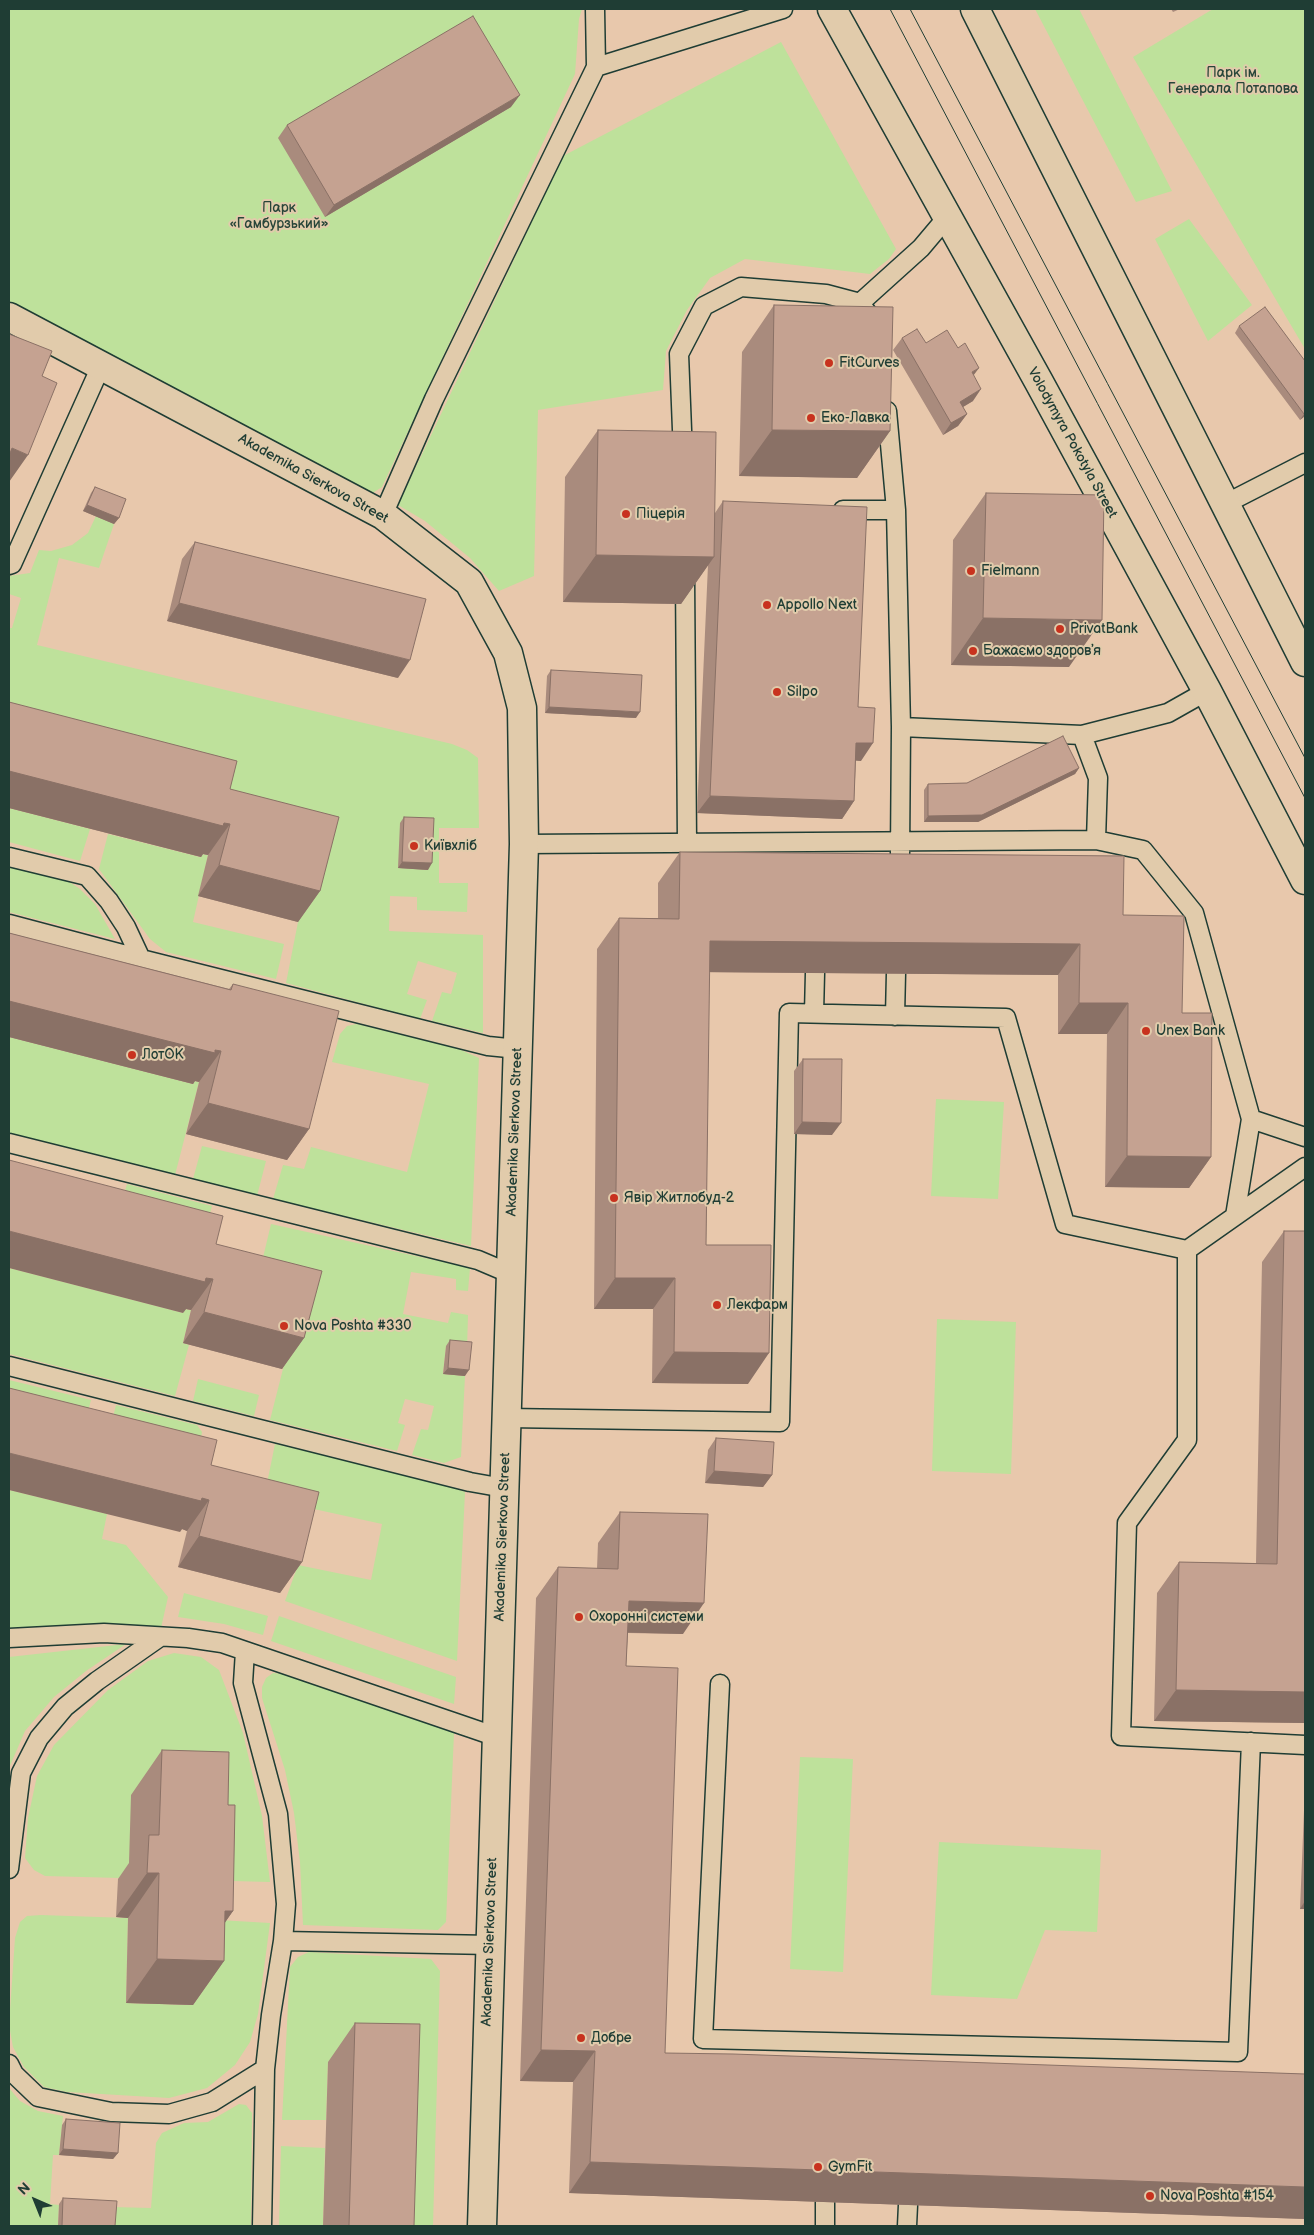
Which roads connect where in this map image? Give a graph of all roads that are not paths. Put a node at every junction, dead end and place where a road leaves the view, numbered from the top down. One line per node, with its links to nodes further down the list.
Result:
1 (595, 9): 5 (lane)
2 (783, 9): 5 (lane)
3 (832, 9): 6 (street, Volodymyra Pokotyla Street)
4 (975, 9): 14 (street)
5 (596, 67): 17 (lane)
6 (948, 216): 7 (lane); 21 (street, Volodymyra Pokotyla Street)
7 (860, 303): 9 (lane); 13 (lane)
8 (9, 317): 10 (street, Akademika Sierkova Street)
9 (880, 347)
10 (100, 366): 17 (street, Akademika Sierkova Street); 19 (lane)
11 (885, 395): 16 (lane)
12 (1305, 463): 14 (lane)
13 (684, 475)
14 (1225, 504): 20 (street)
15 (829, 510): 16 (lane)
16 (896, 510): 22 (lane)
17 (383, 515): 27 (street, Akademika Sierkova Street)
18 (685, 558): 26 (lane)
19 (9, 565)
20 (1305, 662)
21 (1206, 691): 23 (lane); 30 (street, Volodymyra Pokotyla Street)
22 (901, 727): 23 (lane); 25 (lane)
23 (1082, 748): 24 (lane)
24 (1096, 840): 25 (lane); 38 (lane)
25 (900, 842): 26 (lane); 29 (lane)
26 (687, 843): 27 (lane)
27 (524, 844): 37 (street, Akademika Sierkova Street)
28 (9, 857): 32 (lane)
29 (900, 868)
30 (1305, 880)
31 (9, 924): 32 (lane)
32 (141, 960): 37 (lane)
33 (815, 973): 35 (lane)
34 (896, 973): 36 (lane)
35 (814, 1013): 36 (lane); 46 (lane)
36 (895, 1016): 43 (lane)
37 (518, 1048): 44 (street, Akademika Sierkova Street)
38 (1250, 1119): 39 (lane); 42 (lane)
39 (1305, 1137)
40 (9, 1143): 44 (lane)
41 (1305, 1167): 42 (lane)
42 (1235, 1216): 43 (lane)
43 (1187, 1250): 53 (lane)
44 (511, 1274): 46 (street, Akademika Sierkova Street)
45 (9, 1366): 47 (lane)
46 (507, 1418): 47 (street, Akademika Sierkova Street)
47 (504, 1488): 52 (street, Akademika Sierkova Street)
48 (160, 1637): 49 (lane); 50 (lane); 55 (lane)
49 (9, 1638)
50 (245, 1651): 52 (lane); 56 (lane)
51 (720, 1684): 58 (lane)
52 (497, 1737): 57 (street, Akademika Sierkova Street)
53 (1251, 1742): 54 (lane); 59 (lane)
54 (1305, 1745)
55 (9, 1869)
56 (284, 1941): 57 (lane); 63 (lane)
57 (490, 1945): 67 (street, Akademika Sierkova Street)
58 (830, 2042): 59 (lane); 60 (lane)
59 (916, 2044): 62 (lane)
60 (829, 2061)
61 (9, 2064): 63 (lane)
62 (915, 2064)
63 (265, 2069): 66 (lane)
64 (825, 2202): 68 (lane)
65 (908, 2205): 69 (lane)
66 (262, 2226)
67 (482, 2226)
68 (824, 2226)
69 (907, 2226)

